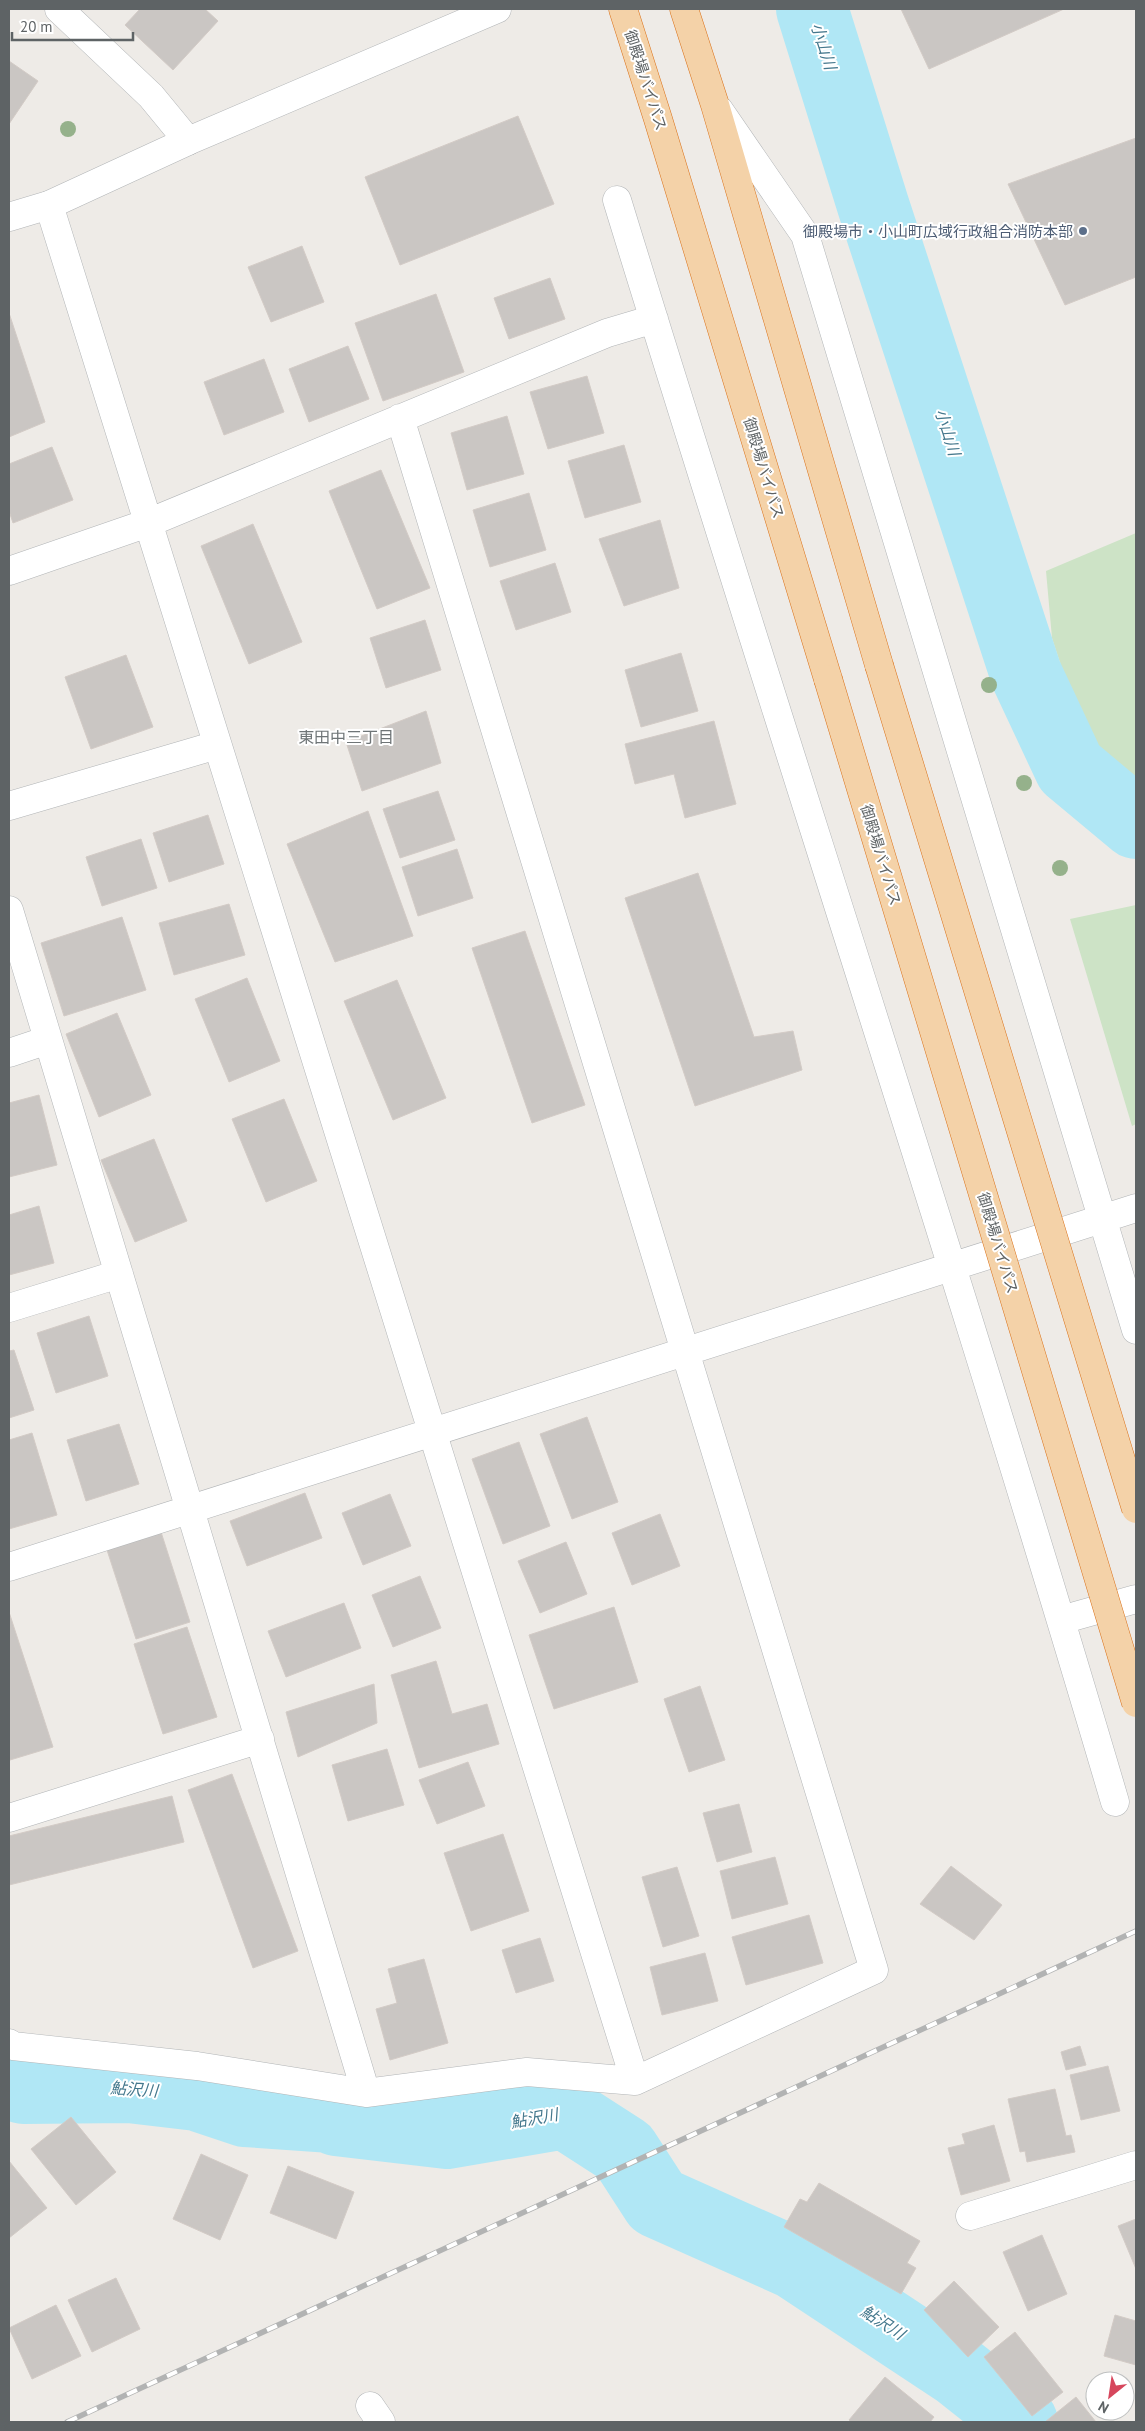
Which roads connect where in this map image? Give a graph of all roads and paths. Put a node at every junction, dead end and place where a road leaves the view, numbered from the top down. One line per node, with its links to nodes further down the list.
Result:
1 (59, 9): 6 (street)
2 (497, 9): 6 (street)
3 (623, 9): 32 (highway, 御殿場バイパス, bridge)
4 (684, 9): 5 (highway)
5 (715, 104): 20 (street); 28 (highway, bridge)
6 (188, 141): 8 (street)
7 (617, 200): 10 (street)
8 (49, 205): 9 (street); 12 (street)
9 (9, 217)
10 (654, 319): 11 (street); 21 (street)
11 (400, 418): 12 (street); 25 (street)
12 (148, 523): 13 (street); 14 (street)
13 (9, 571)
14 (217, 745): 15 (street); 26 (street)
15 (9, 806)
16 (9, 910): 17 (street)
17 (48, 1040): 18 (street); 22 (street)
18 (9, 1053)
19 (1136, 1208): 20 (street)
20 (1102, 1218): 21 (street); 24 (street)
21 (951, 1267): 25 (street); 31 (street)
22 (119, 1274): 23 (street); 27 (street)
23 (9, 1308)
24 (1136, 1330)
25 (684, 1352): 26 (street); 37 (street)
26 (431, 1432): 27 (street); 37 (street)
27 (190, 1509): 29 (street); 33 (street)
28 (1136, 1509)
29 (9, 1567)
30 (1136, 1601): 31 (street)
31 (1061, 1620): 34 (street)
32 (1136, 1703)
33 (260, 1739): 35 (street); 38 (street)
34 (1115, 1802)
35 (9, 1818)
36 (9, 2043): 38 (street)
37 (635, 2081): 38 (street)
38 (366, 2093)
39 (1136, 2166): 40 (street)
40 (970, 2216)

